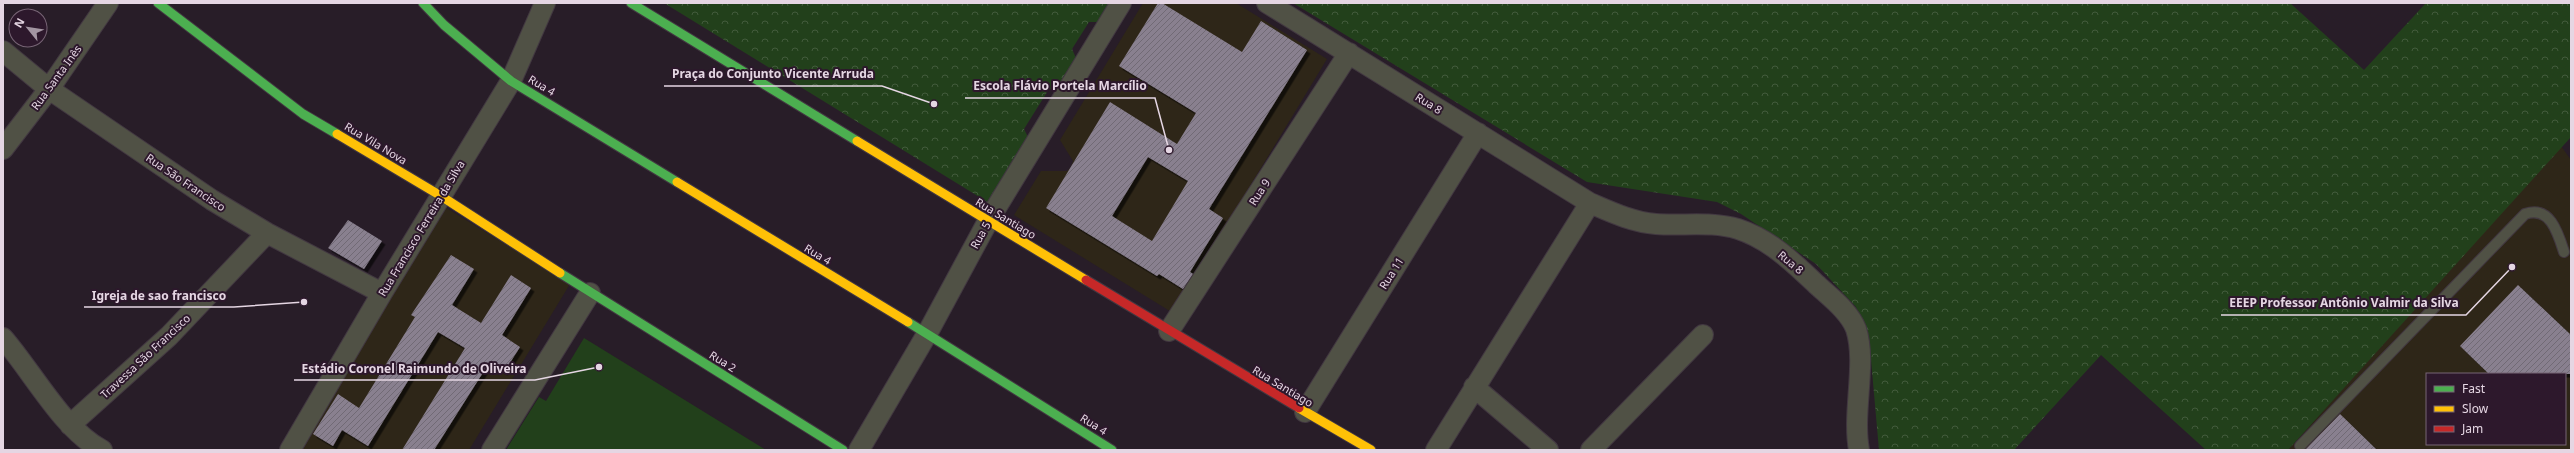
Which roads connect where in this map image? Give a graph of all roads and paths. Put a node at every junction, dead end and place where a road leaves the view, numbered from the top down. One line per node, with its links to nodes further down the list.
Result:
1 (108, 3): 11 (street, Rua Santa Inês)
2 (158, 3): 14 (street, Rua Vila Nova)
3 (423, 3): 10 (street, Rua 4)
4 (545, 3): 10 (street, Rua Francisco Ferreira da Silva)
5 (631, 3): 16 (street, Rua Santiago)
6 (1121, 3): 16 (street, Rua 5)
7 (1267, 3): 9 (street, Rua 8)
8 (3, 51): 11 (street, Rua São Francisco)
9 (1350, 53): 12 (street, Rua 8); 21 (street, Rua 9)
10 (511, 81): 14 (street, Rua Francisco Ferreira da Silva); 22 (street, Rua 4)
11 (49, 89): 13 (street, Rua Santa Inês); 17 (street, Rua São Francisco)
12 (1478, 133): 15 (street, Rua 8); 26 (street, Rua 11)
13 (3, 149)
14 (441, 196): 19 (street, Rua Francisco Ferreira da Silva); 20 (street, Rua Vila Nova)
15 (1590, 203): 25 (street); 39 (street, Rua 8)
16 (988, 221): 21 (street, Rua Santiago); 22 (street, Rua 5)
17 (267, 233): 19 (street, Rua São Francisco); 27 (street, Travessa São Francisco)
18 (2564, 252): 28 (lane)
19 (382, 293): 30 (street, Rua Francisco Ferreira da Silva)
20 (590, 293): 31 (street); 32 (street, Rua 2)
21 (1169, 331): 26 (street, Rua Santiago)
22 (927, 334): 33 (street, Rua 5); 34 (street, Rua 4)
23 (1703, 335): 38 (street)
24 (3, 338): 27 (street)
25 (1474, 387): 36 (street); 37 (street)
26 (1304, 412): 35 (street, Rua Santiago)
27 (70, 425): 29 (street)
28 (2300, 446)
29 (93, 448)
30 (290, 450)
31 (492, 450)
32 (843, 450)
33 (859, 450)
34 (1112, 450)
35 (1371, 450)
36 (1436, 450)
37 (1548, 450)
38 (1591, 450)
39 (1860, 450)

